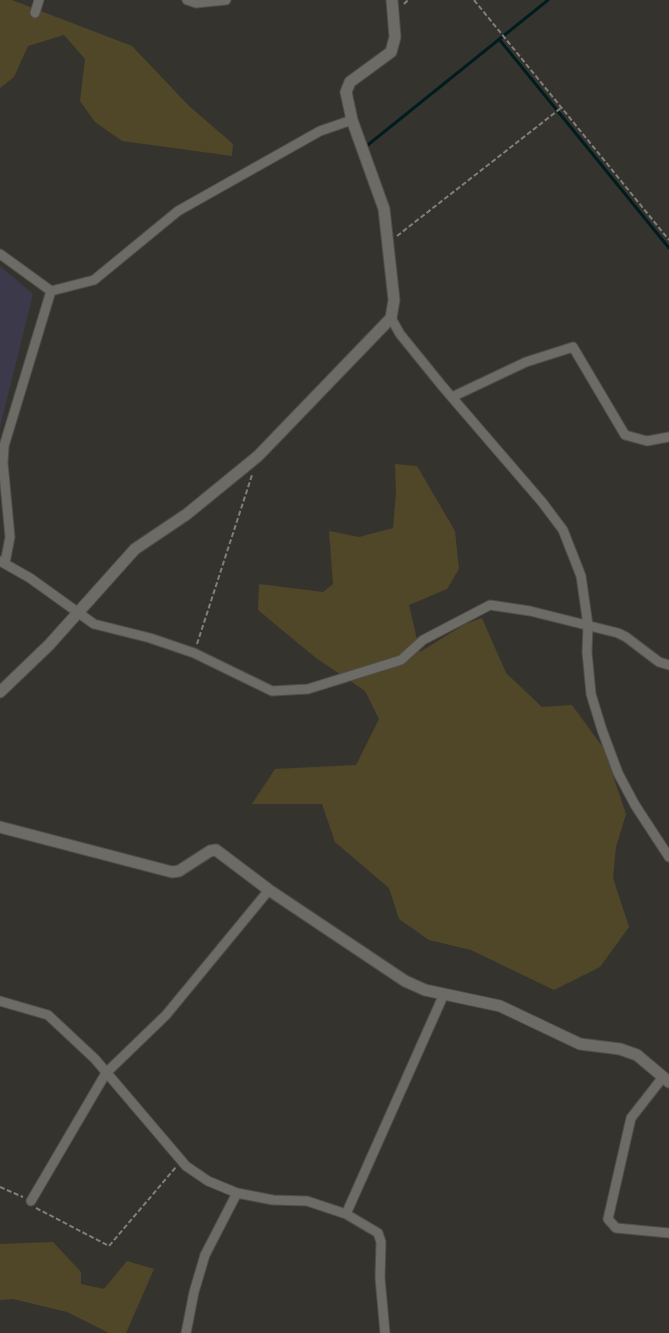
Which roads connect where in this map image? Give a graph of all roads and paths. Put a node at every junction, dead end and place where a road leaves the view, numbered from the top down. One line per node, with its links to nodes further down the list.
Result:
1 (39, 0): 6 (street)
2 (187, 0): 3 (street)
3 (226, 0)
4 (392, 0): 8 (street)
5 (474, 0): 7 (path)
6 (35, 13)
7 (561, 108): 9 (path); 10 (path)
8 (352, 120): 10 (street); 12 (street)
9 (669, 240)
10 (389, 242): 13 (street)
11 (0, 254): 12 (street)
12 (50, 291): 16 (street)
13 (391, 318): 14 (street); 19 (street)
14 (452, 397): 15 (street); 20 (street)
15 (669, 437)
16 (2, 444): 18 (street)
17 (252, 475): 21 (path)
18 (3, 562): 19 (street)
19 (77, 614): 21 (street); 23 (street)
20 (588, 625): 21 (street); 22 (street); 25 (street)
21 (194, 653)
22 (669, 665)
23 (0, 692)
24 (0, 827): 26 (street)
25 (669, 857)
26 (269, 890): 27 (street); 29 (street)
27 (444, 994): 30 (street); 35 (street)
28 (0, 1001): 29 (street)
29 (106, 1073): 31 (street); 34 (street)
30 (666, 1079): 36 (street)
31 (181, 1161): 33 (street); 34 (path)
32 (0, 1187): 34 (path)
33 (237, 1194): 35 (street); 37 (street)
34 (31, 1202)
35 (346, 1214): 38 (street)
36 (669, 1233)
37 (186, 1333)
38 (384, 1333)

